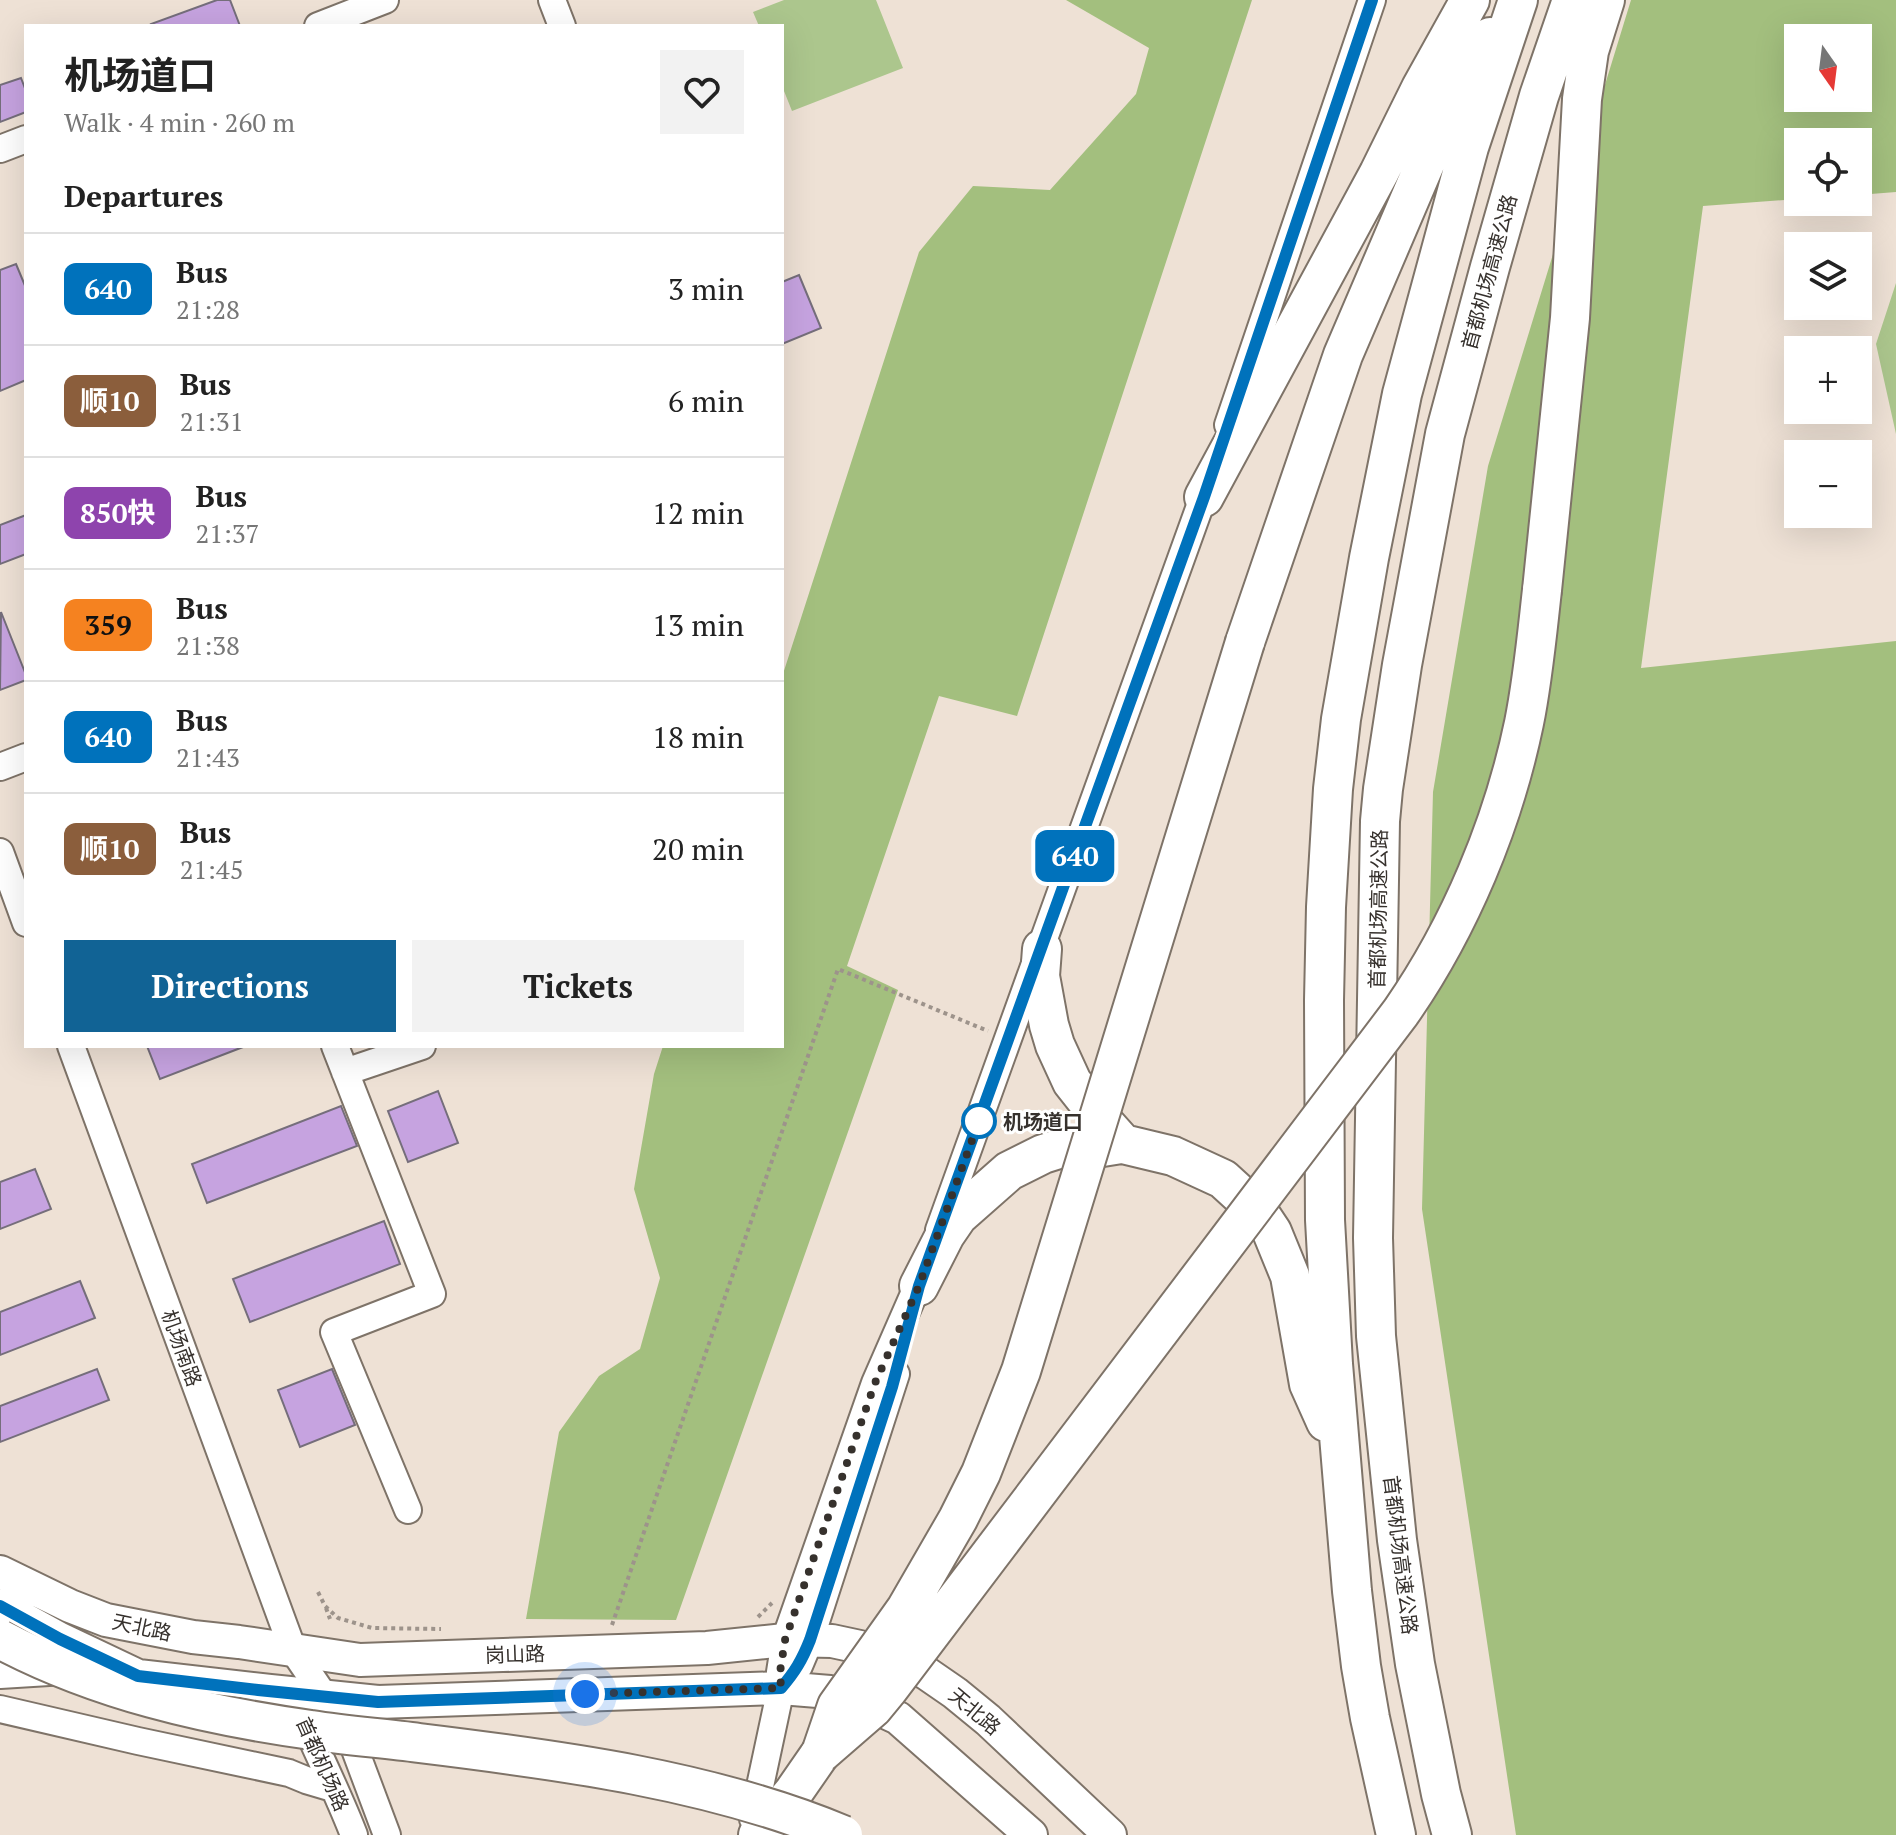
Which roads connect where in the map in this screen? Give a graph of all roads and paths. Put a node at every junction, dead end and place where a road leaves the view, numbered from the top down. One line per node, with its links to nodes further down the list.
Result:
1 (385, 0): 9 (street)
2 (552, 0): 10 (street)
3 (1372, 0): 13 (street)
4 (1470, 0): 13 (highway)
5 (1511, 0): 46 (highway, bridge)
6 (1518, 0): 26 (highway)
7 (1572, 0): 48 (highway, 首都机场高速公路)
8 (1605, 0): 46 (highway, bridge)
9 (323, 24)
10 (561, 24)
11 (24, 140): 12 (street)
12 (0, 149)
13 (1204, 497): 18 (street)
14 (24, 758): 15 (street)
15 (0, 767)
16 (0, 852): 17 (street)
17 (24, 918)
18 (1042, 949): 24 (highway); 25 (street)
19 (990, 1032): 36 (path)
20 (72, 1048): 39 (street, 机场南路)
21 (336, 1048): 23 (street)
22 (416, 1048): 23 (street)
23 (345, 1072): 27 (street)
24 (1123, 1144): 25 (highway); 26 (highway)
25 (919, 1286): 38 (street)
26 (1341, 1463): 59 (highway)
27 (408, 1510)
28 (0, 1572): 39 (main road, 天北路)
29 (318, 1592): 32 (path)
30 (775, 1600): 34 (path)
31 (0, 1606): 41 (main road, 天北路)
32 (325, 1606): 33 (path); 35 (path)
33 (330, 1619)
34 (753, 1621)
35 (452, 1629)
36 (610, 1631)
37 (0, 1639): 55 (highway, bridge)
38 (798, 1640): 39 (main road, 岗山路); 42 (street); 58 (main road, 天北路)
39 (293, 1650): 43 (street); 44 (street, 首都机场路)
40 (0, 1670): 41 (main road, 天北路); 54 (highway)
41 (138, 1676): 43 (main road, 天北路)
42 (781, 1688): 44 (main road); 49 (main road); 52 (street)
43 (292, 1694): 44 (main road, 天北路); 47 (street, 首都机场路)
44 (325, 1697): 51 (street, 首都机场路)
45 (0, 1709): 47 (street)
46 (820, 1754): 53 (highway)
47 (333, 1788): 50 (street, 首都机场路)
48 (1441, 1794): 60 (highway, 首都机场高速公路); 61 (highway)
49 (992, 1800): 56 (main road); 57 (main road)
50 (354, 1835)
51 (387, 1835)
52 (750, 1835)
53 (758, 1835)
54 (774, 1835)
55 (843, 1835)
56 (1004, 1835)
57 (1031, 1835)
58 (1110, 1835)
59 (1396, 1835)
60 (1452, 1835)
61 (1460, 1835)

